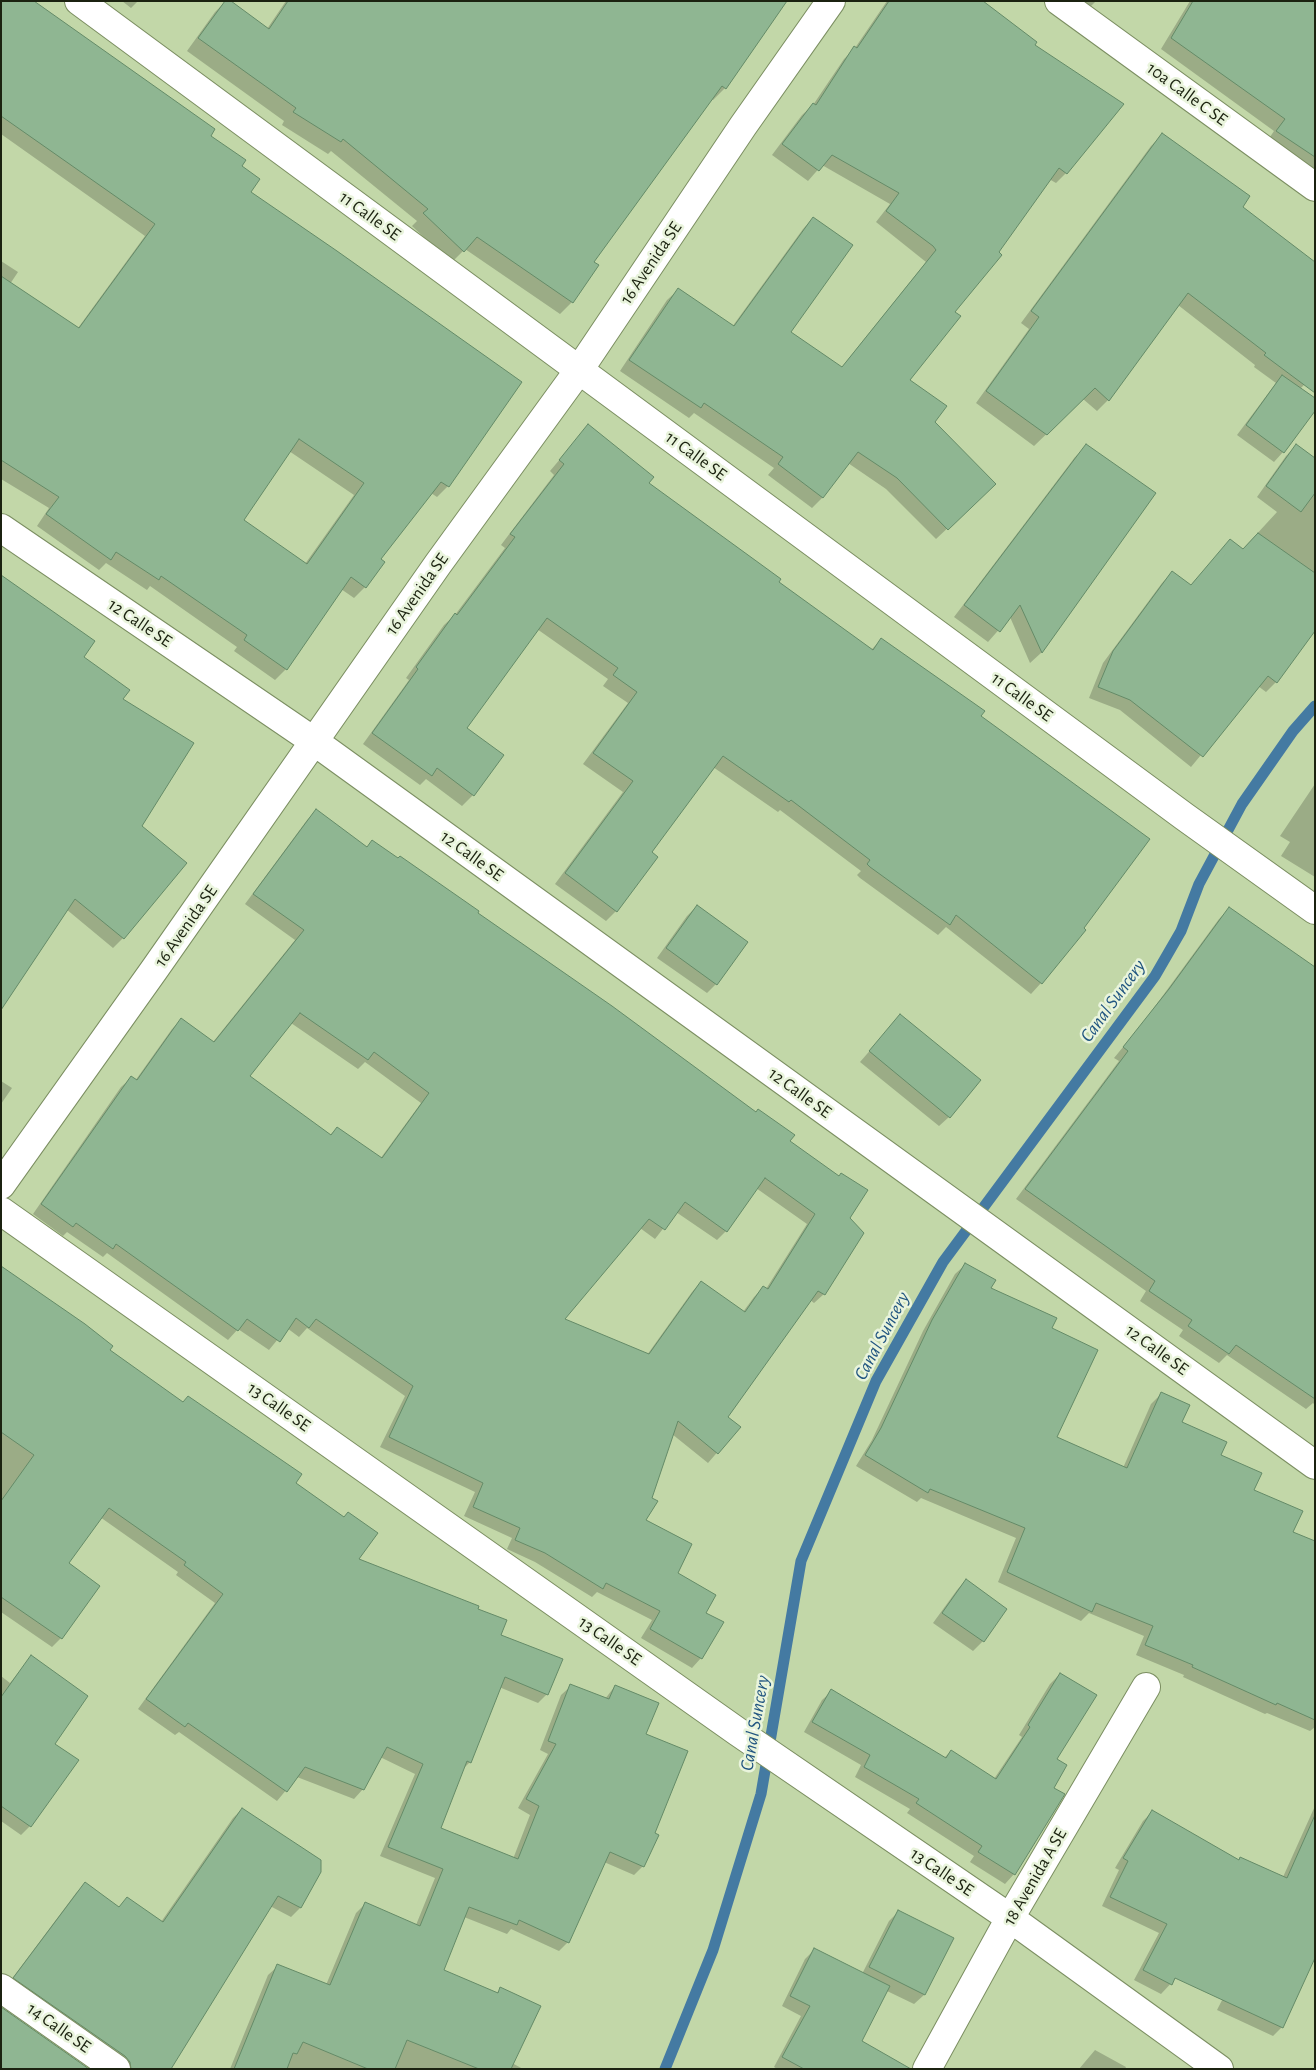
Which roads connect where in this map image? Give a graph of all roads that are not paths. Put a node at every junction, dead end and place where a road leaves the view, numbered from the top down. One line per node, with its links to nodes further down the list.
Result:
1 (79, 1): 5 (street, 11 Calle SE)
2 (830, 1): 5 (street, 16 Avenida SE)
3 (1059, 1): 4 (street, 10a Calle C SE)
4 (1315, 187)
5 (579, 370): 7 (street, 16 Avenida SE); 8 (street, 11 Calle SE)
6 (1, 528): 7 (street, 12 Calle SE)
7 (315, 742): 9 (street, 16 Avenida SE); 11 (street, 12 Calle SE)
8 (1315, 910)
9 (1, 1184)
10 (1, 1211): 13 (street, 13 Calle SE)
11 (1315, 1465)
12 (1146, 1687): 13 (street, 18 Avenida A SE)
13 (1010, 1918): 16 (street, 18 Avenida A SE); 17 (street, 13 Calle SE)
14 (1, 1988): 15 (street, 14 Calle SE)
15 (116, 2069)
16 (927, 2069)
17 (1220, 2069)

